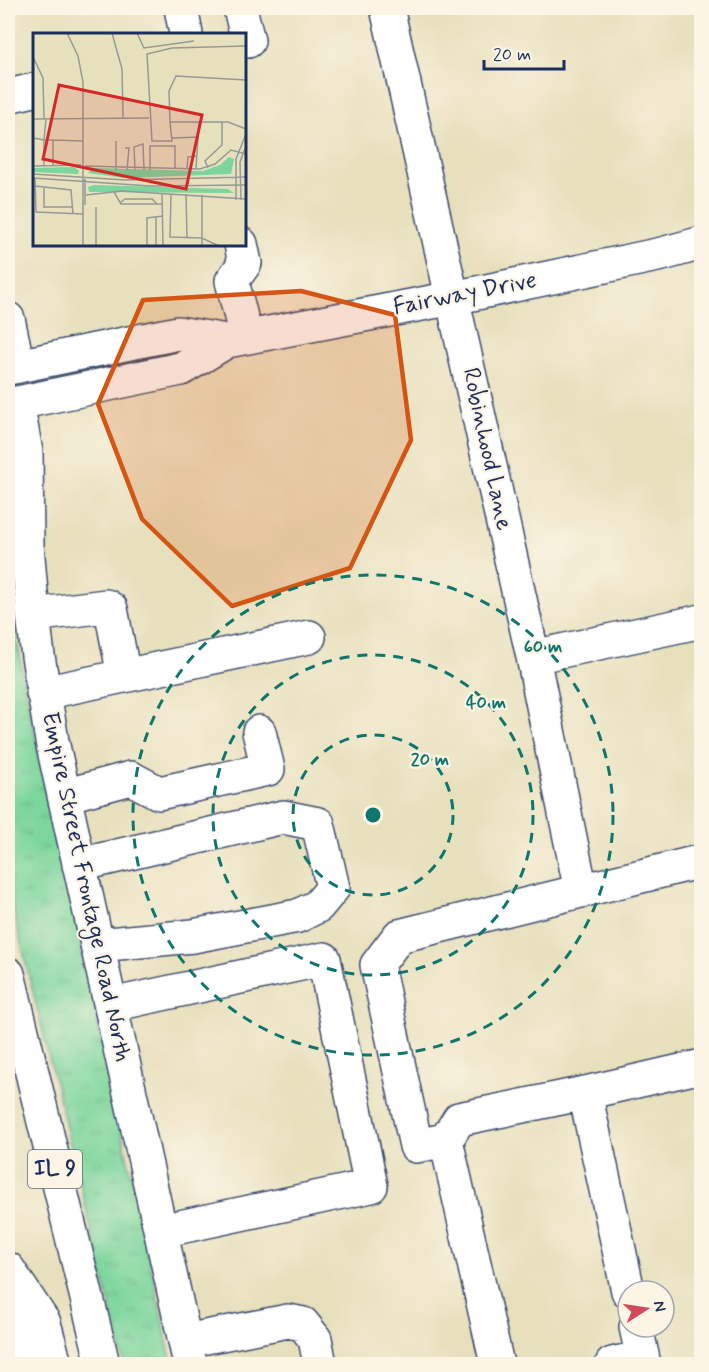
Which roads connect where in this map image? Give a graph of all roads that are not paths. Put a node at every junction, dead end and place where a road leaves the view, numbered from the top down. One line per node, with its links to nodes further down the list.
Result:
1 (181, 8): 4 (street)
2 (240, 8): 5 (street)
3 (387, 8): 10 (street, Robinhood Lane)
4 (186, 33)
5 (248, 41)
6 (33, 90): 7 (street)
7 (8, 96)
8 (702, 243): 10 (street, Fairway Drive)
9 (242, 246): 12 (street)
10 (453, 298): 12 (street, Fairway Drive); 18 (street, Robinhood Lane)
11 (8, 319): 13 (street)
12 (236, 339): 13 (street, Fairway Drive); 14 (street, Fairway Drive)
13 (13, 367)
14 (12, 404): 15 (street, Empire Street Frontage Road North)
15 (33, 615): 19 (street); 20 (street, Empire Street Frontage Road North)
16 (702, 621): 18 (street)
17 (309, 637): 19 (street)
18 (533, 657): 25 (street, Robinhood Lane)
19 (124, 676): 20 (street)
20 (44, 693): 22 (street, Empire Street Frontage Road North)
21 (259, 732): 22 (street)
22 (64, 796): 24 (street, Empire Street Frontage Road North)
23 (702, 861): 25 (street)
24 (79, 865): 26 (street, Empire Street Frontage Road North); 26 (street)
25 (581, 891): 31 (street)
26 (97, 945): 28 (street, Empire Street Frontage Road North)
27 (8, 974): 39 (street, IL 9)
28 (111, 1005): 32 (street, Empire Street Frontage Road North); 32 (street)
29 (702, 1066): 30 (street)
30 (585, 1093): 31 (street); 35 (street)
31 (446, 1140): 41 (street)
32 (161, 1231): 36 (street, Empire Street Frontage Road North)
33 (8, 1269): 38 (street)
34 (8, 1274): 37 (street)
35 (625, 1279)
36 (188, 1353): 40 (street)
37 (28, 1365)
38 (55, 1365)
39 (104, 1365)
40 (320, 1365)
41 (497, 1365)

